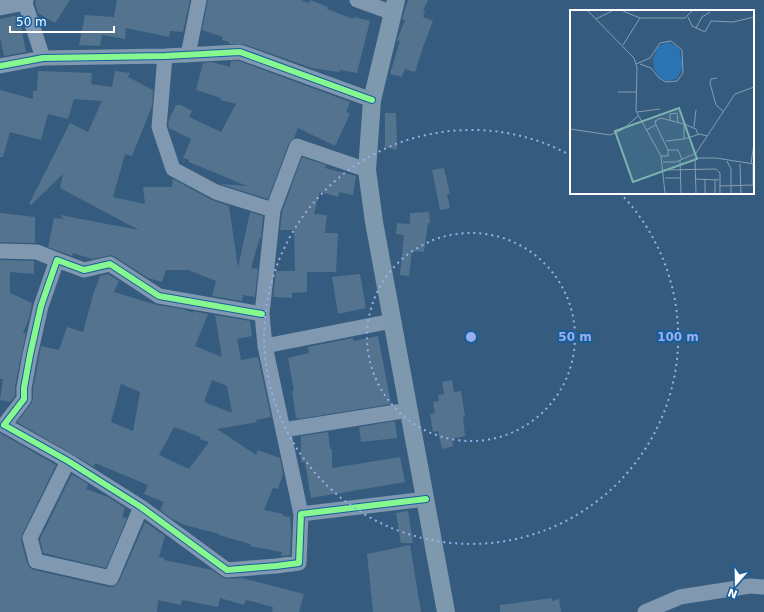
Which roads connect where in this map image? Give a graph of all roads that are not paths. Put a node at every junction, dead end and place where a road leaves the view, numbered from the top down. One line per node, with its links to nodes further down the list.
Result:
1 (199, 0): 6 (street)
2 (357, 0): 4 (street)
3 (25, 1): 5 (street); 8 (street)
4 (395, 6): 10 (main road)
5 (0, 8)
6 (188, 55): 7 (street); 10 (street)
7 (165, 56): 8 (street); 12 (street)
8 (43, 58): 9 (street)
9 (0, 66)
10 (372, 100): 11 (main road)
11 (367, 170): 12 (street); 16 (main road)
12 (273, 210): 15 (street)
13 (0, 251): 14 (street)
14 (57, 260): 15 (street); 19 (street)
15 (262, 314): 17 (street)
16 (392, 321): 17 (street); 18 (main road)
17 (265, 346): 20 (street)
18 (409, 410): 20 (street); 22 (main road)
19 (2, 423): 21 (street)
20 (283, 430): 24 (street)
21 (68, 461): 23 (street); 23 (street)
22 (426, 499): 24 (street); 26 (main road)
23 (142, 507): 24 (street)
24 (301, 514)
25 (764, 587): 27 (street)
26 (446, 612)
27 (645, 612)

